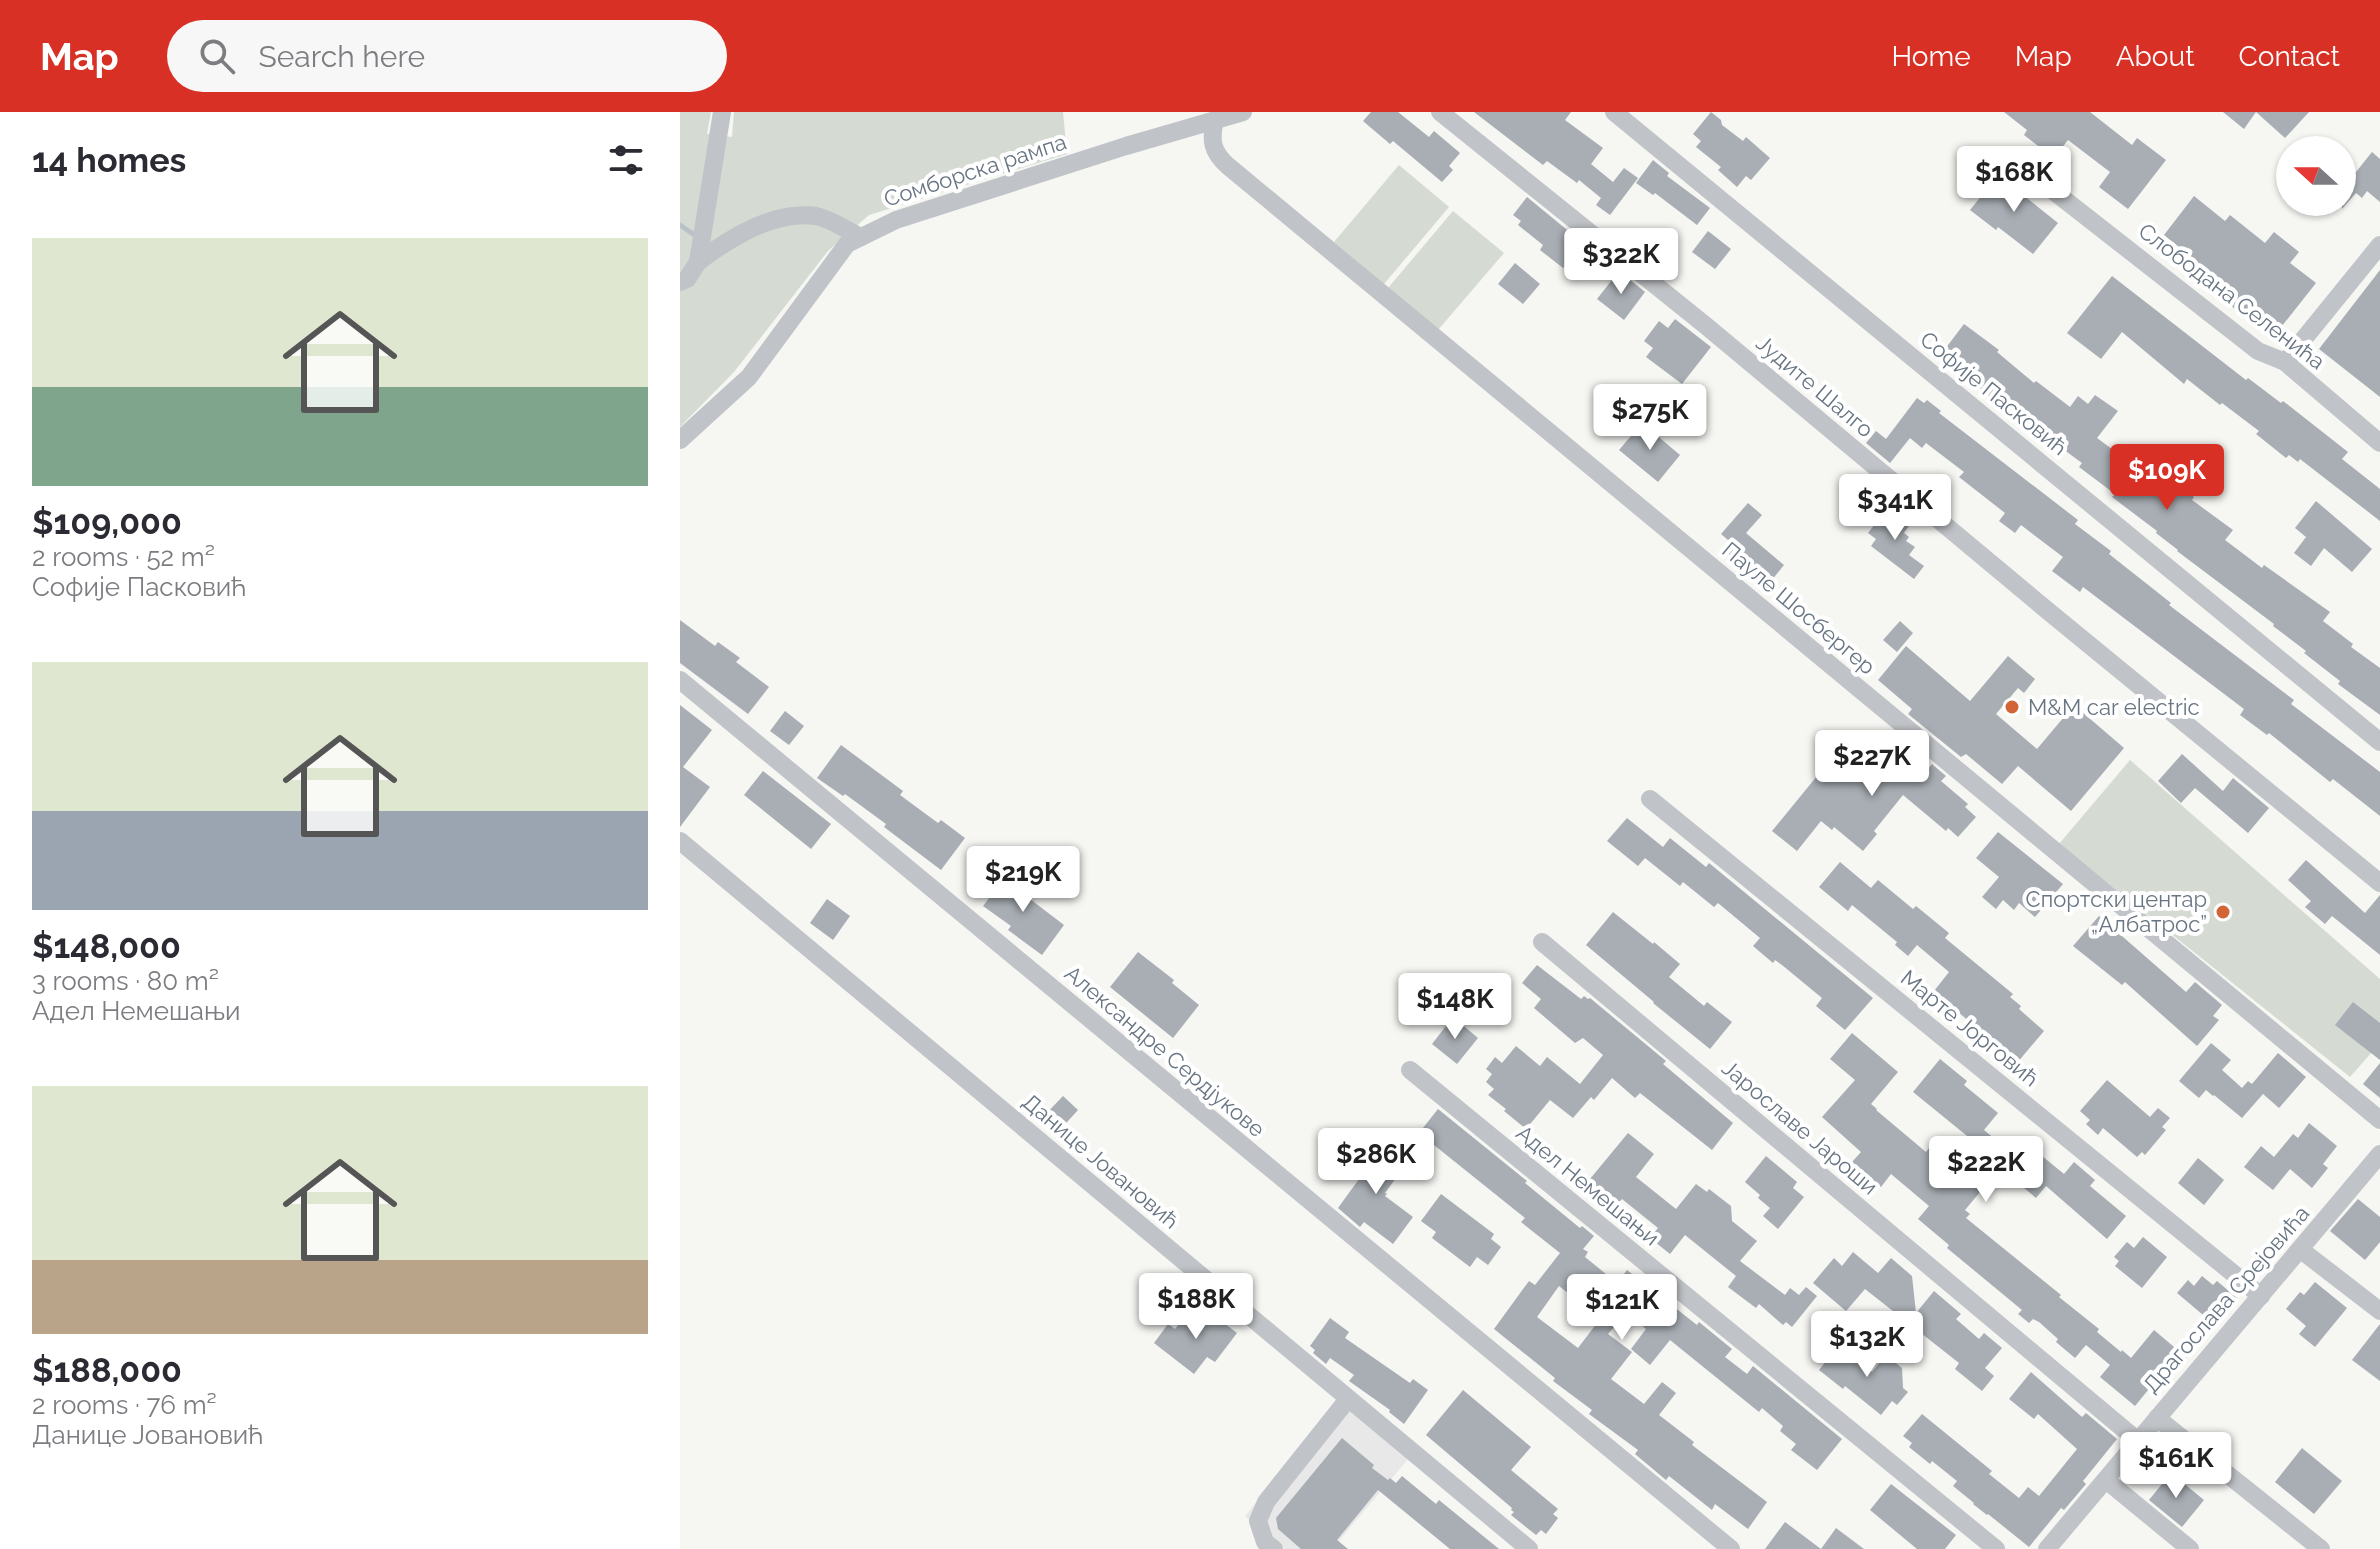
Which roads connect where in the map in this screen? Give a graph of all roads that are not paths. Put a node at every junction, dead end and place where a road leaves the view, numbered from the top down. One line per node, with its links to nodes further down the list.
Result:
1 (722, 112): 9 (street)
2 (1243, 112): 5 (street, Сомборска рампа)
3 (1440, 112): 18 (street, Јудите Шалго)
4 (1614, 112): 15 (street, Софије Пасковић)
5 (1215, 120): 7 (street, Сомборска рампа); 21 (street, Пауле Шосбергер)
6 (2015, 161): 11 (street, Слободана Селенића)
7 (861, 237): 9 (street); 12 (street, Сомборска рампа)
8 (2380, 245): 11 (street)
9 (698, 262): 10 (street)
10 (680, 282)
11 (2285, 362): 13 (street, Слободана Селенића)
12 (680, 440)
13 (2380, 443)
14 (680, 680): 32 (street, Александре Сердјукове)
15 (2380, 742)
16 (1650, 799): 24 (street, Марте Јорговић)
17 (680, 841): 26 (street, Данице Јовановић)
18 (2380, 883)
19 (1542, 942): 28 (street, Јарославе Јароши)
20 (1410, 1070): 33 (street, Адел Немешањи)
21 (2380, 1120)
22 (2380, 1154): 23 (street, Драгослава Срејовића)
23 (2301, 1250): 24 (street, Драгослава Срејовића); 25 (street)
24 (2261, 1296): 27 (street, Драгослава Срејовића)
25 (2380, 1311)
26 (1348, 1399): 30 (street); 31 (street, Данице Јовановић)
27 (2157, 1418): 28 (street, Драгослава Срејовића); 36 (street)
28 (2138, 1441): 29 (street, Драгослава Срејовића)
29 (2106, 1480): 34 (street, Драгослава Срејовића); 35 (street)
30 (1274, 1549)
31 (1529, 1549)
32 (1731, 1549)
33 (1996, 1549)
34 (2047, 1549)
35 (2190, 1549)
36 (2321, 1549)

